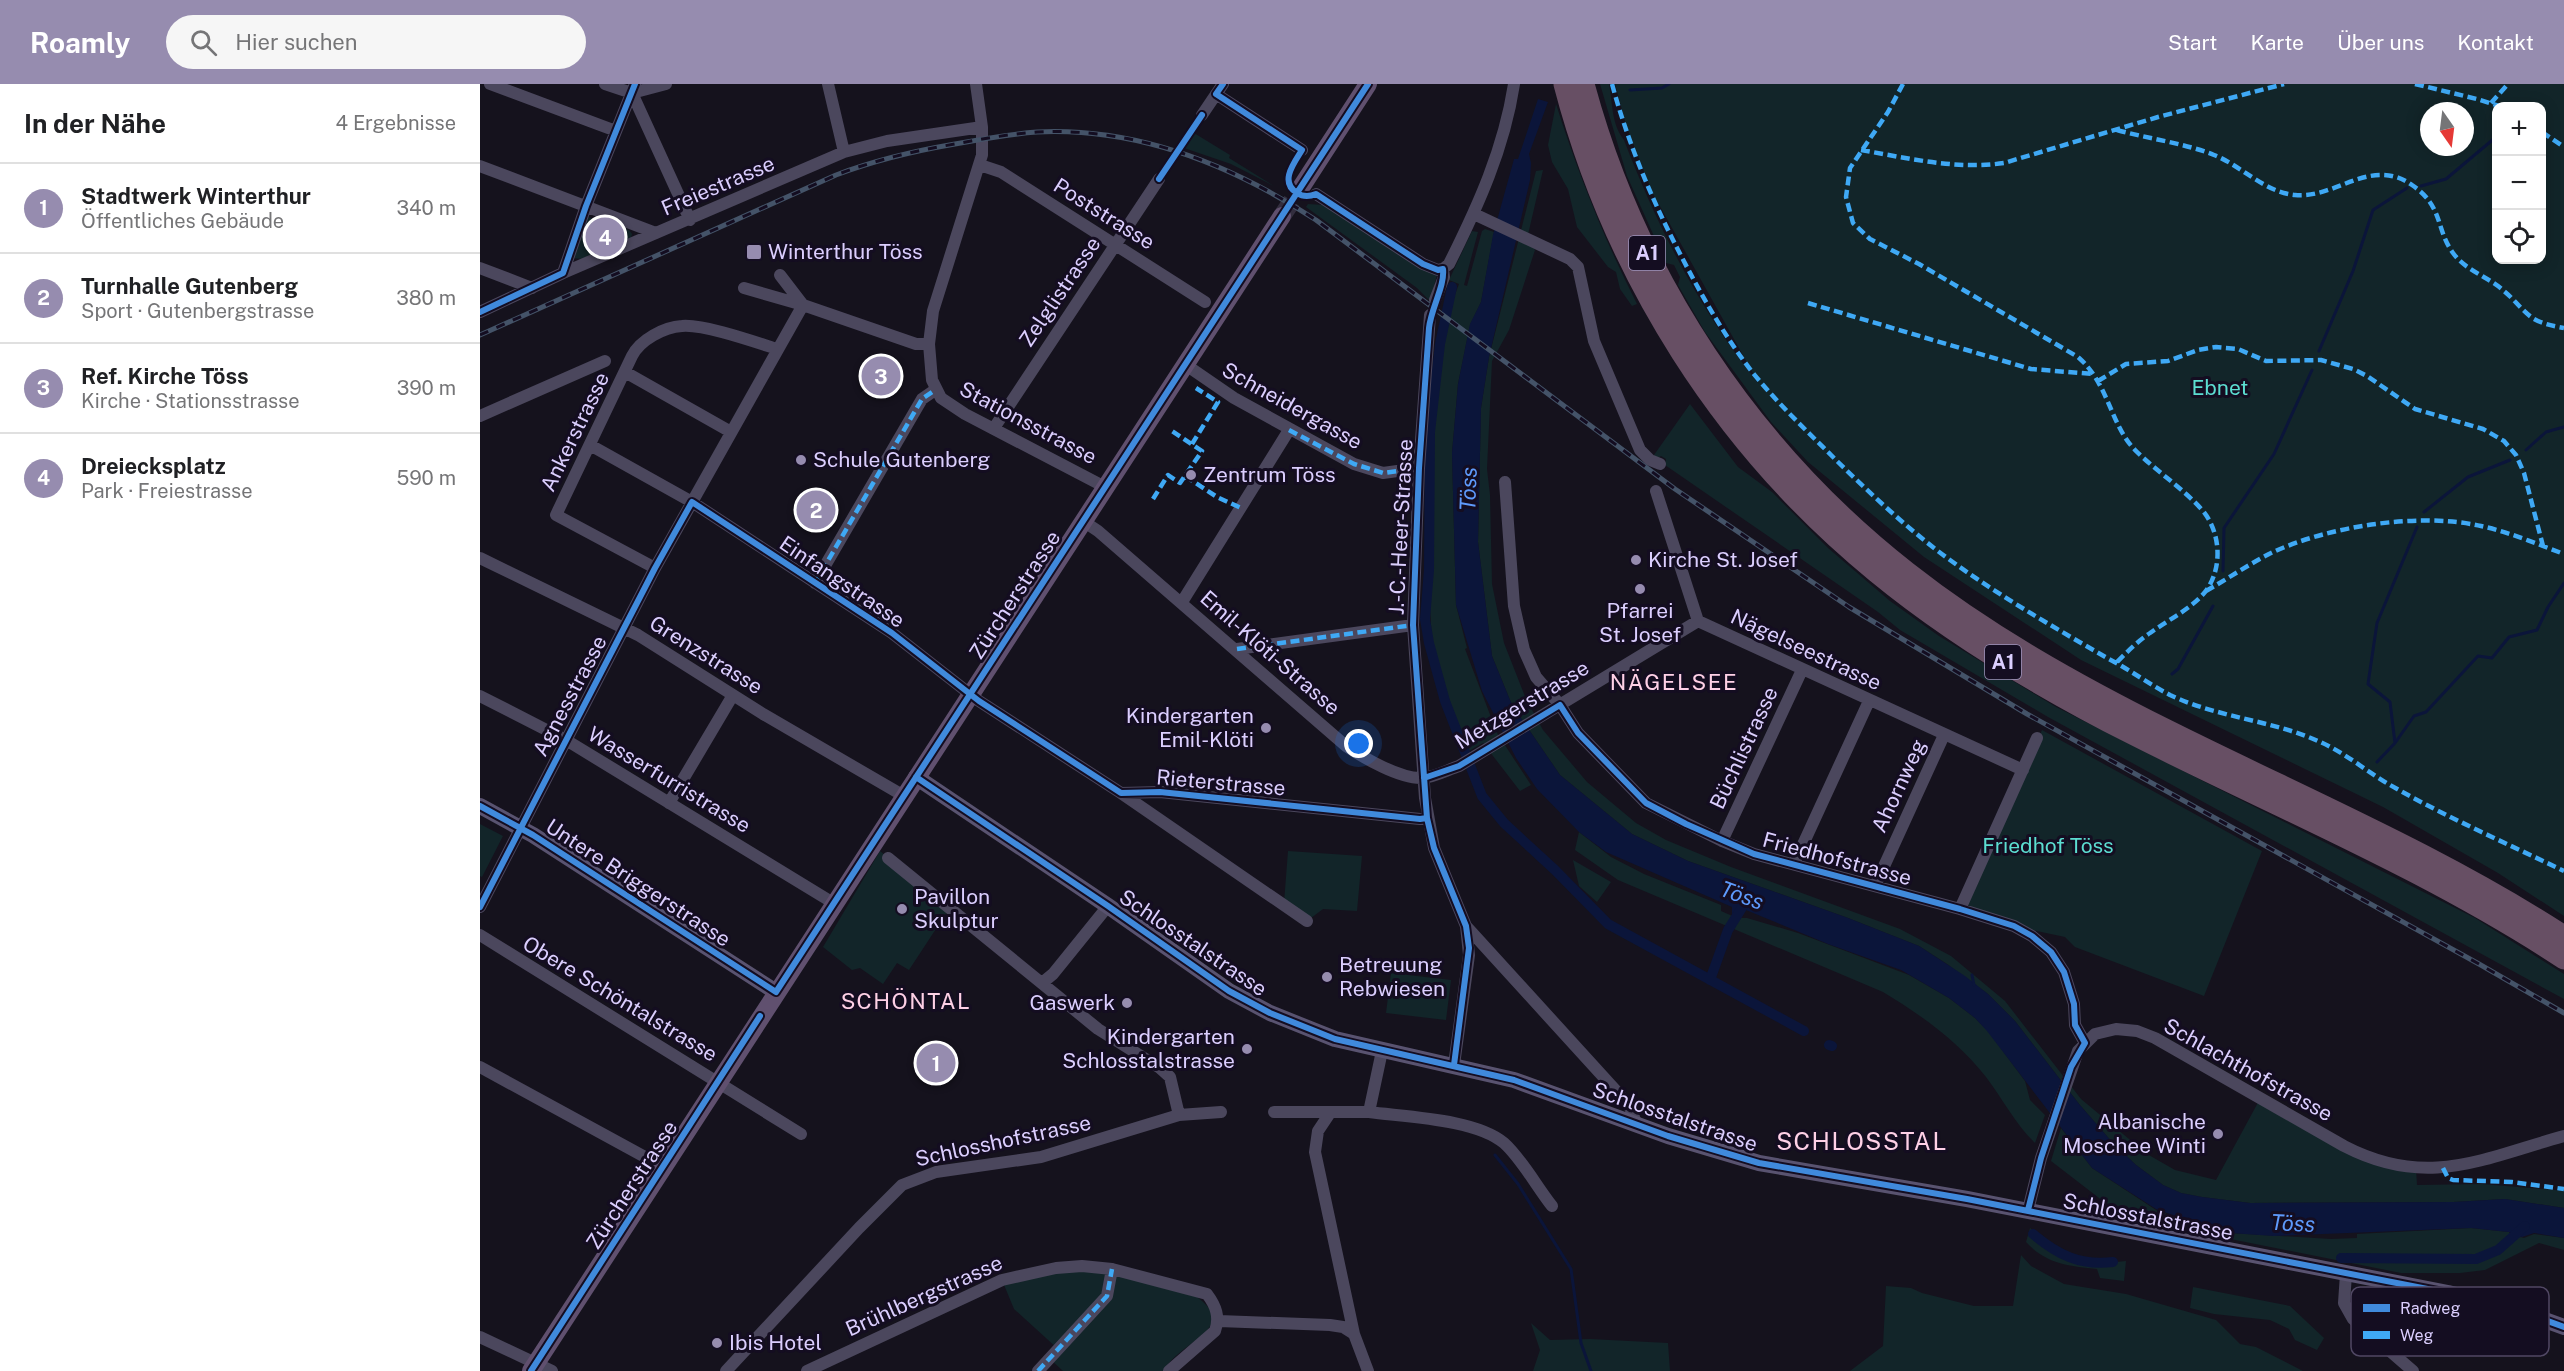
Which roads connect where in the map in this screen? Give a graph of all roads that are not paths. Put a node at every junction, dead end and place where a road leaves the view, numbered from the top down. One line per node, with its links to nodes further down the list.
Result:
1 (490, 84): 14 (street)
2 (605, 84): 10 (street)
3 (666, 84): 10 (street)
4 (828, 84): 16 (street)
5 (976, 84): 13 (street, Stationsstrasse)
6 (1368, 84): 20 (main road)
7 (1514, 84): 23 (street)
8 (1564, 84): 94 (highway, A1)
9 (1584, 84): 93 (highway, A1)
10 (633, 88): 14 (street); 24 (street)
11 (1219, 89): 12 (street); 15 (street)
12 (1202, 115)
13 (982, 127): 16 (street, Freiestrasse); 17 (street, Stationsstrasse)
14 (616, 131): 21 (street)
15 (1302, 150)
16 (844, 152): 24 (street, Freiestrasse)
17 (980, 165): 26 (street, Poststrasse); 38 (street, Stationsstrasse)
18 (480, 166): 21 (street)
19 (1159, 179): 26 (street, Zelglistrasse)
20 (1308, 192): 28 (street)
21 (586, 206): 25 (street); 29 (street)
22 (1282, 216): 41 (main road, Zürcherstrasse)
23 (1480, 216): 28 (street); 49 (street)
24 (690, 220): 25 (street, Freiestrasse)
25 (656, 233): 29 (street, Freiestrasse)
26 (1116, 244): 34 (street, Poststrasse); 45 (street, Zelglistrasse)
27 (480, 268): 31 (street)
28 (1443, 269): 33 (street)
29 (562, 273): 31 (street, Freiestrasse)
30 (780, 275): 35 (street)
31 (532, 288): 36 (street, Freiestrasse)
32 (744, 288): 35 (street)
33 (1435, 300)
34 (1205, 302)
35 (803, 305): 38 (street); 39 (street, Agnesstrasse)
36 (480, 312)
37 (1430, 315): 50 (street, J.-C.-Heer-Strasse)
38 (929, 344): 43 (street, Stationsstrasse)
39 (777, 349): 42 (street); 47 (street, Agnesstrasse)
40 (605, 361): 44 (street)
41 (1191, 369): 46 (street, Schneidergasse); 52 (main road, Zürcherstrasse)
42 (625, 372): 47 (street, Ankerstrasse); 48 (street, Ankerstrasse)
43 (935, 390): 45 (street, Stationsstrasse); 58 (street)
44 (480, 416)
45 (994, 428): 52 (street, Stationsstrasse)
46 (1289, 430): 50 (street, Schneidergasse); 59 (street)
47 (731, 432): 54 (street, Agnesstrasse)
48 (590, 445): 54 (street, Einfangstrasse); 57 (street, Ankerstrasse)
49 (1660, 464)
50 (1419, 468): 61 (street, J.-C.-Heer-Strasse)
51 (1505, 482): 69 (street, Friedhofstrasse)
52 (1105, 487): 55 (main road, Zürcherstrasse)
53 (1656, 491): 60 (street, Nägelseestrasse)
54 (692, 502): 57 (street, Agnesstrasse); 58 (street, Einfangstrasse)
55 (1083, 521): 59 (street, Emil-Klöti-Strasse); 65 (main road, Zürcherstrasse)
56 (480, 558): 62 (street, Grenzstrasse)
57 (655, 568): 62 (street, Agnesstrasse)
58 (815, 583): 65 (street, Einfangstrasse)
59 (1182, 602): 63 (street, Emil-Klöti-Strasse)
60 (1698, 621): 64 (street, Nägelseestrasse); 69 (street, Metzgerstrasse)
61 (1413, 625): 63 (street); 75 (street, J.-C.-Heer-Strasse)
62 (625, 628): 66 (street, Grenzstrasse); 72 (street, Agnesstrasse)
63 (1237, 649): 75 (street, Emil-Klöti-Strasse)
64 (1802, 670): 68 (street, Nägelseestrasse); 82 (street, Büchlistrasse)
65 (970, 694): 74 (main road, Zürcherstrasse); 76 (street)
66 (733, 695): 77 (street, Grenzstrasse); 78 (street)
67 (480, 696): 72 (street, Wasserfurristrasse)
68 (1869, 701): 70 (street, Nägelseestrasse); 84 (street)
69 (1554, 708): 75 (street, Metzgerstrasse); 82 (street, Friedhofstrasse)
70 (1944, 735): 73 (street, Nägelseestrasse); 85 (street, Ahornweg)
71 (2037, 738): 73 (street)
72 (566, 740): 78 (street, Wasserfurristrasse); 81 (street, Agnesstrasse)
73 (2023, 770): 89 (street)
74 (916, 777): 77 (main road, Zürcherstrasse); 87 (main road, Schlosstalstrasse)
75 (1424, 778): 80 (street)
76 (1121, 794): 80 (street, Rieterstrasse); 90 (street)
77 (904, 796): 86 (main road, Zürcherstrasse)
78 (669, 803): 86 (street, Wasserfurristrasse)
79 (480, 807): 81 (main road, Untere Briggerstrasse)
80 (1427, 818): 91 (street)
81 (520, 827): 88 (street, Agnesstrasse); 96 (main road, Untere Briggerstrasse)
82 (1722, 841): 84 (street, Friedhofstrasse)
83 (888, 858): 95 (street)
84 (1794, 864): 85 (street, Friedhofstrasse)
85 (1875, 886): 89 (street, Friedhofstrasse)
86 (835, 904): 96 (main road, Zürcherstrasse)
87 (1108, 906): 95 (street); 98 (main road, Schlosstalstrasse)
88 (480, 907)
89 (1960, 909): 97 (street, Friedhofstrasse)
90 (1307, 921)
91 (1466, 926): 99 (street); 107 (street)
92 (480, 935): 101 (street, Obere Schöntalstrasse)
93 (2564, 936)
94 (2564, 959)
95 (1042, 983): 106 (street)
96 (776, 992): 101 (main road, Zürcherstrasse)
97 (2085, 1043): 109 (street, Schlachthofstrasse); 112 (street)
98 (1382, 1051): 99 (main road, Schlosstalstrasse); 104 (street)
99 (1454, 1065): 107 (main road, Schlosstalstrasse)
100 (480, 1066): 110 (street)
101 (719, 1082): 108 (street, Obere Schöntalstrasse); 110 (main road, Zürcherstrasse)
102 (1221, 1112): 106 (street, Schlosshofstrasse)
103 (1274, 1112): 105 (street)
104 (1370, 1112): 105 (street); 111 (street)
105 (1330, 1113): 120 (street)
106 (1179, 1115): 124 (street, Schlosshofstrasse)
107 (1637, 1125): 112 (main road, Schlosstalstrasse)
108 (801, 1134)
109 (2564, 1136)
110 (662, 1169): 123 (main road, Zürcherstrasse)
111 (1552, 1206)
112 (2028, 1210): 114 (main road, Schlosstalstrasse)
113 (1112, 1269): 117 (street, Brühlbergstrasse); 125 (street, Brühlbergstrasse); 126 (street)
114 (2346, 1274): 115 (main road, Schlosstalstrasse); 116 (street)
115 (2412, 1287)
116 (2351, 1315)
117 (1219, 1321): 120 (street); 127 (street)
118 (2549, 1322): 119 (main road, Schlosstalstrasse)
119 (2564, 1327)
120 (1354, 1334): 128 (street)
121 (480, 1337): 123 (street)
122 (2396, 1356): 129 (street)
123 (540, 1368)
124 (726, 1371)
125 (807, 1371)
126 (1038, 1371)
127 (1169, 1371)
128 (1368, 1371)
129 (2413, 1371)

